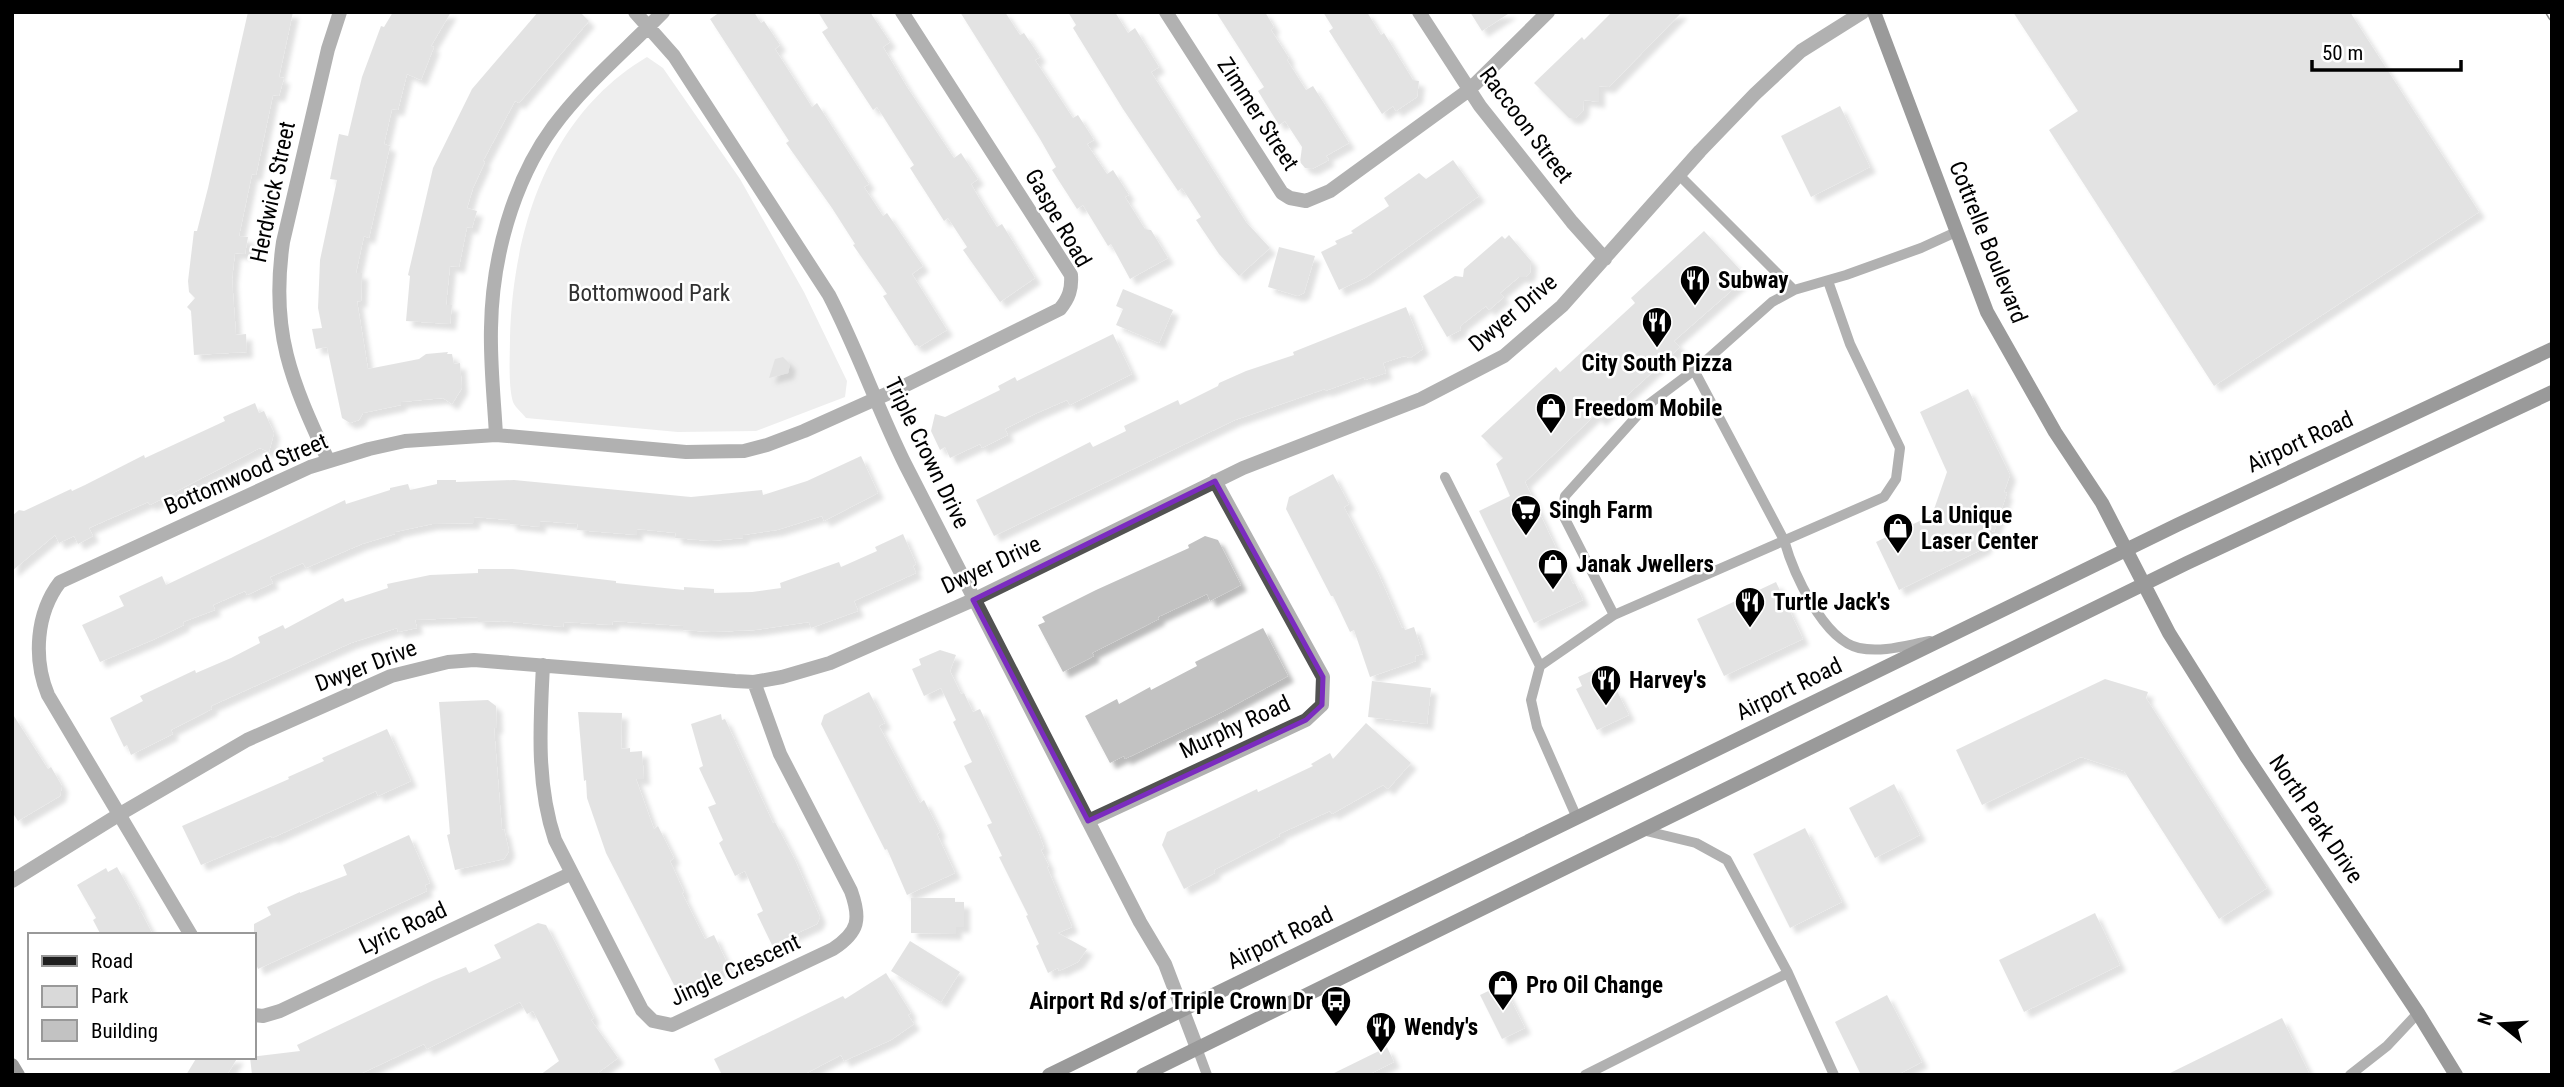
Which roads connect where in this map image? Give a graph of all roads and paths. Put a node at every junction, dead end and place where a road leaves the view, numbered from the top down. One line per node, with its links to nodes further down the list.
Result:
1 (340, 12): 22 (street, Herdwick Street)
2 (635, 12): 10 (street, Triple Crown Drive)
3 (663, 12): 10 (street)
4 (902, 12): 20 (street, Gaspe Road)
5 (1166, 12): 11 (street, Zimmer Street)
6 (1419, 12): 11 (street, Raccoon Street)
7 (1548, 12): 11 (street, Zimmer Street)
8 (1863, 12): 12 (street, Dwyer Drive)
9 (1874, 12): 13 (main road, Cottrelle Boulevard)
10 (649, 26): 20 (street, Triple Crown Drive); 21 (street)
11 (1469, 90): 14 (street, Raccoon Street)
12 (1679, 175): 14 (street, Dwyer Drive); 16 (lane)
13 (1956, 232): 15 (lane); 26 (main road, Cottrelle Boulevard)
14 (1605, 259): 24 (street, Dwyer Drive)
15 (1828, 281): 16 (lane); 25 (lane)
16 (1794, 290): 18 (lane)
17 (2552, 349): 26 (main road, Airport Road)
18 (1694, 370): 25 (lane); 29 (lane)
19 (2552, 392): 27 (main road)
20 (874, 399): 21 (street, Bottomwood Street); 28 (street, Triple Crown Drive)
21 (496, 435): 22 (street, Bottomwood Street)
22 (328, 460): 34 (street, Bottomwood Street)
23 (1445, 477): 32 (lane)
24 (1215, 481): 28 (street, Dwyer Drive); 36 (street, Murphy Road)
25 (1784, 540): 29 (lane); 30 (lane)
26 (2126, 550): 27 (main road, Cottrelle Boulevard); 30 (main road, Airport Road)
27 (2144, 585): 37 (main road); 43 (main road, North Park Drive)
28 (973, 600): 33 (street, Dwyer Drive); 36 (street, Triple Crown Drive)
29 (1614, 615): 32 (lane)
30 (1945, 639): 35 (main road, Airport Road)
31 (543, 666): 33 (street, Dwyer Drive); 34 (street, Dwyer Drive); 38 (street, Jingle Crescent)
32 (1540, 666): 35 (lane)
33 (754, 682): 38 (street, Jingle Crescent)
34 (120, 814): 39 (street, Dwyer Drive); 40 (street)
35 (1577, 818): 42 (main road, Airport Road)
36 (1088, 821): 42 (street, Triple Crown Drive)
37 (1642, 830): 41 (lane); 45 (main road)
38 (570, 874): 44 (street, Lyric Road)
39 (15, 878)
40 (190, 933)
41 (1788, 973): 51 (lane); 52 (lane)
42 (1182, 1011): 45 (street, Triple Crown Drive); 48 (main road, Airport Road)
43 (2418, 1013): 53 (lane); 54 (main road, North Park Drive)
44 (256, 1015)
45 (1197, 1048): 49 (main road); 50 (lane)
46 (12, 1065): 47 (main road)
47 (18, 1075)
48 (1049, 1075)
49 (1143, 1075)
50 (1207, 1075)
51 (1585, 1075)
52 (1834, 1075)
53 (2350, 1075)
54 (2456, 1075)

